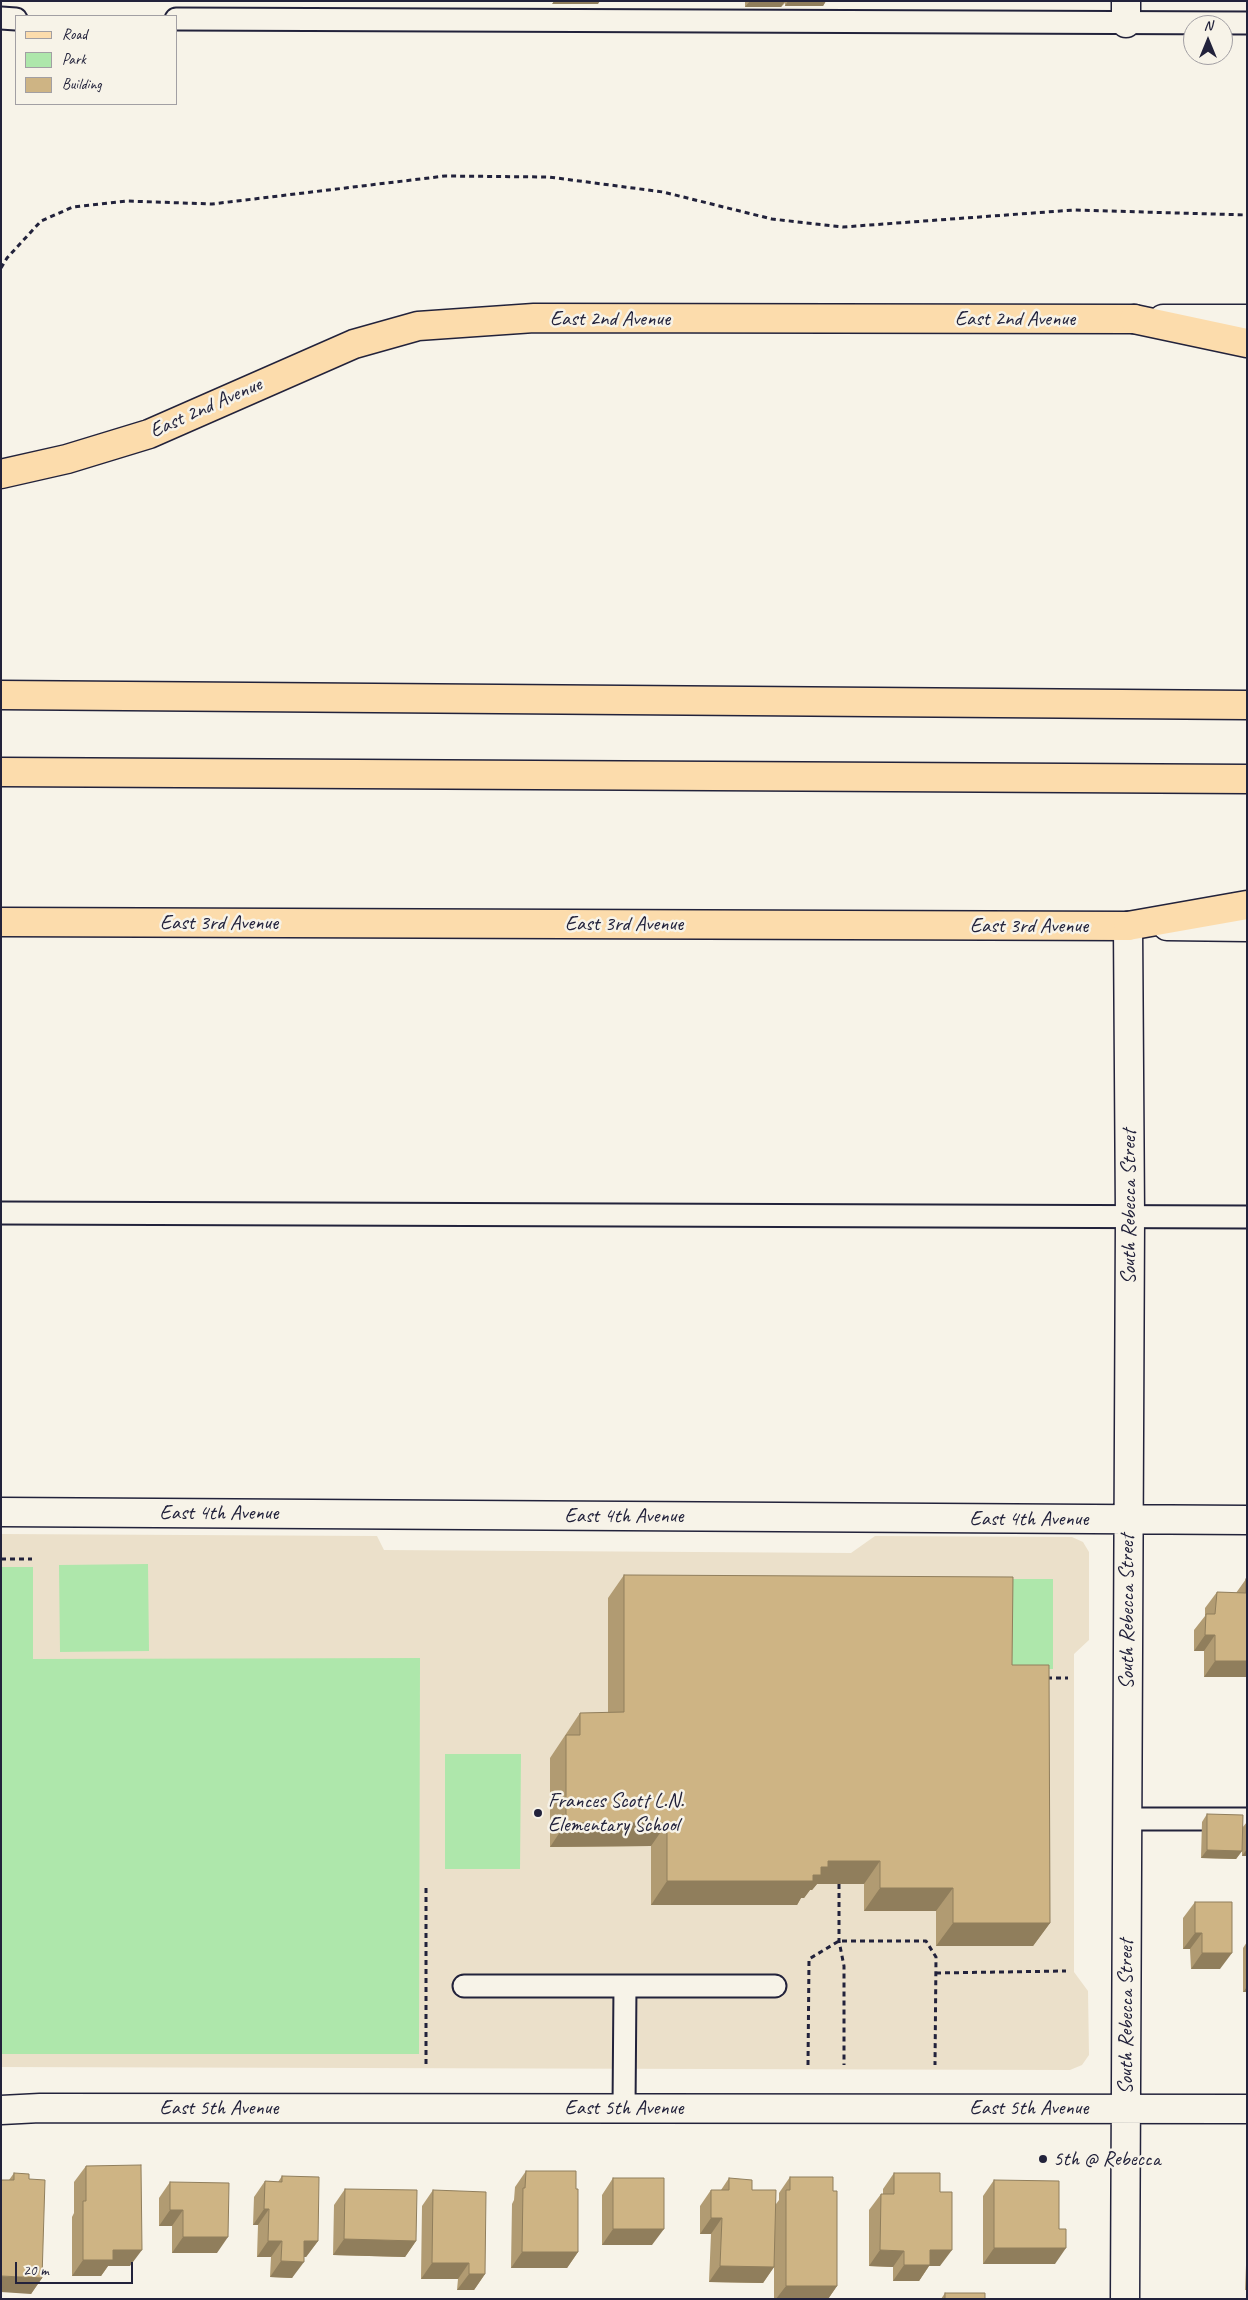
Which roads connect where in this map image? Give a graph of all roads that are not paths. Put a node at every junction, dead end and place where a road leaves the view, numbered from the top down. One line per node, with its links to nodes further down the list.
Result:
1 (1126, 12): 4 (lane); 5 (lane)
2 (1, 18): 3 (lane)
3 (15, 18)
4 (178, 19)
5 (1247, 23)
6 (1134, 319): 7 (street, East 2nd Avenue); 8 (main road); 9 (main road, East 2nd Avenue)
7 (1247, 320)
8 (1247, 343)
9 (1, 474)
10 (1, 695): 11 (main road)
11 (1247, 705)
12 (1, 772): 13 (main road)
13 (1247, 779)
14 (1247, 905): 16 (main road)
15 (1, 922): 16 (main road, East 3rd Avenue)
16 (1128, 926): 17 (street, East 3rd Avenue); 19 (street, South Rebecca Street)
17 (1247, 927)
18 (1, 1212): 19 (lane)
19 (1130, 1216): 20 (lane); 22 (street, South Rebecca Street)
20 (1247, 1217)
21 (1, 1512): 22 (street, East 4th Avenue)
22 (1127, 1520): 23 (street, East 4th Avenue); 24 (street, South Rebecca Street)
23 (1247, 1520)
24 (1126, 1819): 25 (lane); 30 (street, South Rebecca Street)
25 (1247, 1819)
26 (464, 1986): 27 (lane)
27 (624, 1986): 28 (lane); 29 (lane)
28 (775, 1986)
29 (624, 2108): 30 (street, East 5th Avenue); 32 (street, East 5th Avenue)
30 (1126, 2108): 31 (street, East 5th Avenue); 33 (street, South Rebecca Street)
31 (1247, 2109)
32 (1, 2110)
33 (1125, 2299)

